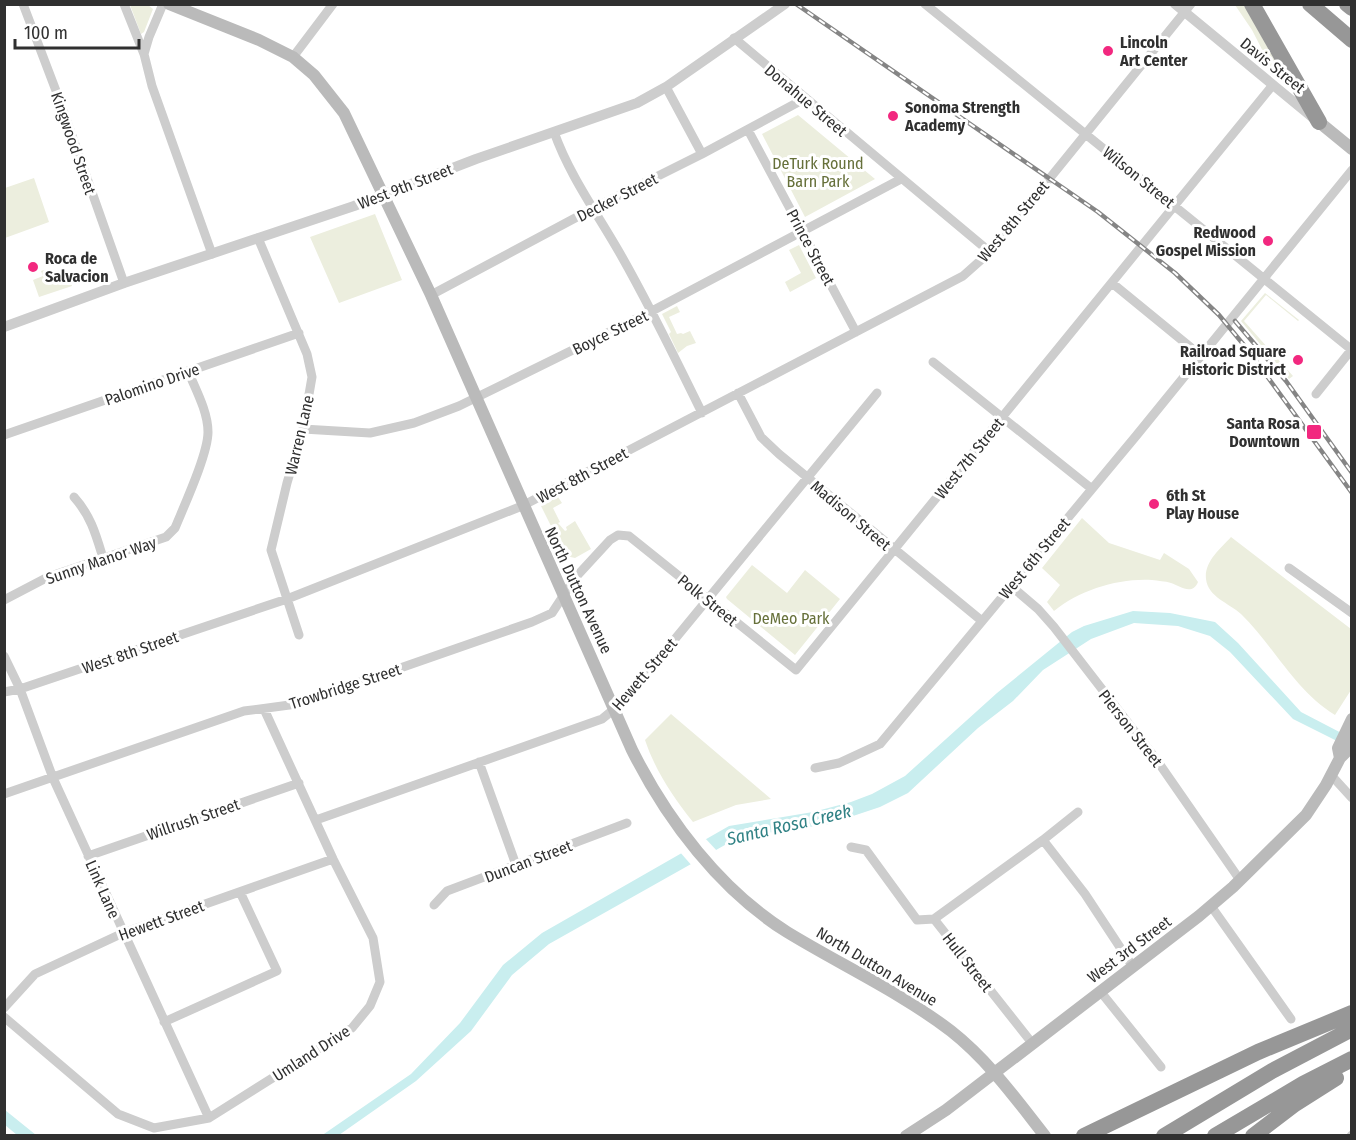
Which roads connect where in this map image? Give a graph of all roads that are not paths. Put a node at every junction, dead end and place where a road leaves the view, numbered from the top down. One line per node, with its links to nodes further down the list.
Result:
1 (23, 4): 37 (street, Kingwood Street)
2 (124, 4): 16 (street)
3 (163, 4): 16 (street)
4 (170, 4): 17 (main road, North Dutton Avenue)
5 (333, 4): 17 (street)
6 (785, 4): 14 (street, West 9th Street)
7 (925, 4): 24 (street, Wilson Street)
8 (1175, 4): 12 (street, Davis Street)
9 (1252, 4): 21 (highway)
10 (1310, 4): 15 (highway)
11 (1347, 4): 13 (highway)
12 (1188, 8): 18 (street, Davis Street); 24 (street, West 8th Street)
13 (1352, 8)
14 (734, 38): 19 (street, West 9th Street); 20 (street, Donahue Street)
15 (1352, 40)
16 (144, 54): 35 (street)
17 (292, 57): 29 (main road, North Dutton Avenue)
18 (1272, 86): 21 (street, Davis Street); 30 (street, West 7th Street)
19 (666, 87): 23 (street, West 9th Street); 26 (street)
20 (804, 99): 22 (street, Decker Street); 28 (street, Donahue Street)
21 (1319, 122): 25 (main road, Davis Street)
22 (748, 130): 26 (street, Decker Street); 32 (street, Prince Street)
23 (554, 132): 29 (street, West 9th Street); 31 (street)
24 (1086, 134): 30 (street, Wilson Street); 34 (street, West 8th Street)
25 (1352, 149)
26 (702, 154): 31 (street, Decker Street)
27 (1352, 170): 36 (street, West 6th Street)
28 (901, 179): 32 (street, Boyce Street); 34 (street, Donahue Street)
29 (384, 195): 33 (street, West 9th Street); 39 (main road, North Dutton Avenue)
30 (1175, 206): 36 (street, Wilson Street); 38 (street, West 7th Street)
31 (592, 209): 39 (street, Decker Street); 40 (street)
32 (803, 232): 40 (street, Boyce Street); 42 (street, Prince Street)
33 (258, 238): 35 (street, West 9th Street); 43 (street, Warren Lane)
34 (990, 252): 42 (street, West 8th Street)
35 (212, 254): 37 (street, West 9th Street)
36 (1263, 279): 44 (street, Wilson Street); 45 (street, West 6th Street)
37 (124, 283): 41 (street, West 9th Street)
38 (1112, 283): 45 (street); 53 (street, West 7th Street)
39 (431, 295): 51 (main road, North Dutton Avenue)
40 (652, 311): 51 (street, Boyce Street); 52 (street)
41 (4, 327)
42 (856, 332): 48 (street, West 8th Street)
43 (299, 333): 47 (street, Palomino Drive); 54 (street, Warren Lane)
44 (1351, 349): 50 (street)
45 (1200, 355): 57 (street, West 6th Street)
46 (933, 362): 53 (street)
47 (189, 371): 55 (street, Palomino Drive); 62 (street, Sunny Manor Way)
48 (738, 393): 52 (street, West 8th Street); 56 (street, Madison Street)
49 (877, 393): 56 (street, Hewett Street)
50 (1316, 394)
51 (475, 398): 54 (street, Boyce Street); 59 (main road, North Dutton Avenue)
52 (702, 413): 59 (street, West 8th Street)
53 (1002, 417): 57 (street); 61 (street, West 7th Street)
54 (303, 429): 66 (street, Warren Lane)
55 (4, 435)
56 (806, 478): 61 (street, Madison Street); 67 (street, Hewett Street)
57 (1092, 489): 64 (street, West 6th Street)
58 (74, 497): 62 (street)
59 (522, 506): 65 (main road, North Dutton Avenue); 66 (street, West 8th Street)
60 (618, 535): 65 (street, Trowbridge Street); 67 (street, Polk Street)
61 (894, 550): 70 (street, Madison Street); 73 (street, West 7th Street)
62 (103, 558): 68 (street, Sunny Manor Way)
63 (1288, 568): 69 (street)
64 (1011, 586): 70 (street, West 6th Street); 96 (street, Pierson Street)
65 (565, 596): 76 (street, Trowbridge Street); 77 (main road, North Dutton Avenue)
66 (287, 599): 71 (street, Warren Lane); 74 (street, West 8th Street)
67 (706, 599): 73 (street, Polk Street); 77 (street, Hewett Street)
68 (4, 600)
69 (1352, 613)
70 (982, 621): 82 (street, West 6th Street)
71 (299, 635)
72 (4, 656): 74 (street, Link Lane)
73 (796, 670)
74 (20, 689): 75 (street, West 8th Street); 84 (street, Link Lane)
75 (4, 692)
76 (264, 709): 84 (street, Trowbridge Street); 85 (street, Umland Drive)
77 (615, 709): 81 (street, Hewett Street); 114 (main road, North Dutton Avenue)
78 (1352, 719): 80 (main road, West 3rd Street)
79 (1352, 741): 80 (main road, West 3rd Street)
80 (1340, 758): 83 (main road, West 3rd Street)
81 (480, 762): 89 (street, Hewett Street); 95 (street)
82 (815, 768)
83 (1331, 776): 87 (street); 96 (main road, West 3rd Street)
84 (53, 778): 86 (street, Trowbridge Street); 93 (street, Link Lane)
85 (299, 783): 89 (street, Umland Drive); 93 (street, Willrush Street)
86 (4, 794)
87 (1352, 798)
88 (1078, 812): 91 (street)
89 (316, 820): 94 (street, Umland Drive)
90 (627, 823): 95 (street, Duncan Street)
91 (1043, 840): 100 (street); 102 (street)
92 (850, 847): 100 (street, Hull Street)
93 (88, 856): 101 (street, Link Lane)
94 (333, 859): 97 (street, Hewett Street); 115 (street, Umland Drive)
95 (516, 865): 98 (street, Duncan Street)
96 (1240, 880): 99 (main road, West 3rd Street)
97 (240, 891): 101 (street, Hewett Street); 108 (street)
98 (434, 905)
99 (1211, 906): 102 (main road, West 3rd Street); 107 (street)
100 (934, 919): 110 (street, Hull Street)
101 (123, 933): 104 (street, Hewett Street); 108 (street, Link Lane)
102 (1133, 967): 103 (main road, West 3rd Street)
103 (1100, 991): 110 (main road, West 3rd Street); 112 (street)
104 (4, 1008)
105 (1352, 1013): 118 (highway)
106 (4, 1017): 115 (street, Umland Drive)
107 (1292, 1019)
108 (164, 1022): 115 (street, Link Lane)
109 (1352, 1029): 119 (highway)
110 (1032, 1043): 114 (main road, West 3rd Street)
111 (1352, 1059): 120 (highway)
112 (1161, 1067)
113 (1352, 1070): 121 (highway)
114 (994, 1072): 116 (main road, West 3rd Street); 117 (main road, North Dutton Avenue)
115 (209, 1118)
116 (906, 1136)
117 (1045, 1136)
118 (1084, 1136)
119 (1164, 1136)
120 (1215, 1136)
121 (1253, 1136)

